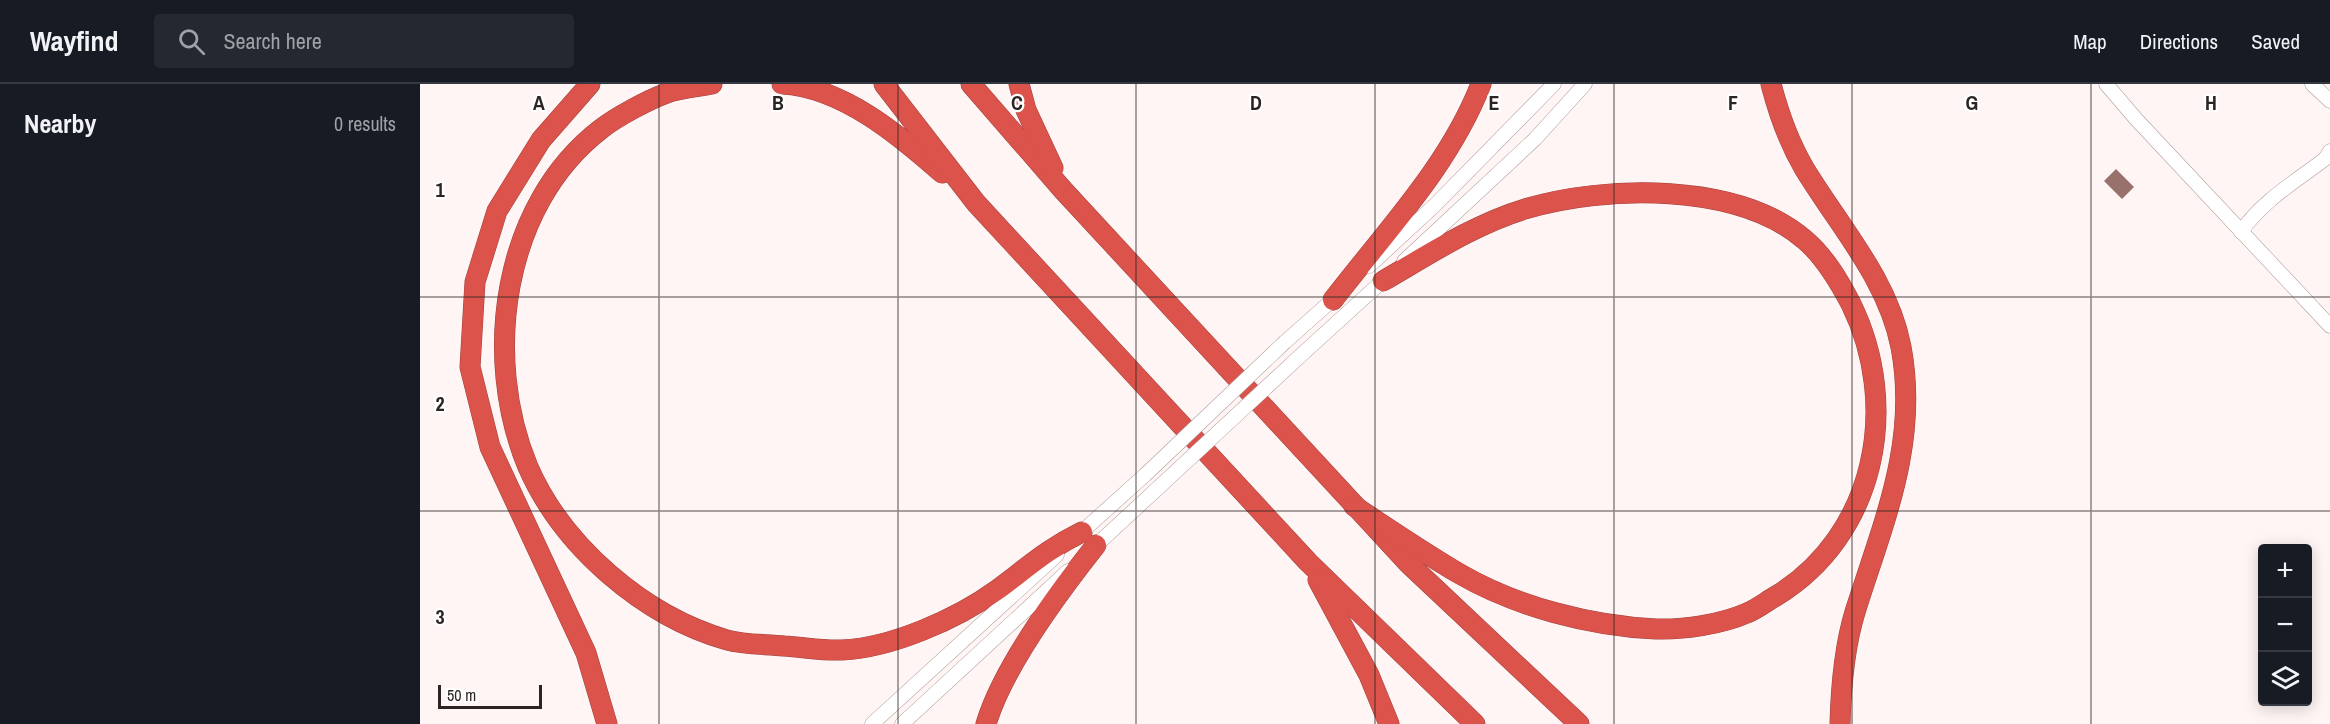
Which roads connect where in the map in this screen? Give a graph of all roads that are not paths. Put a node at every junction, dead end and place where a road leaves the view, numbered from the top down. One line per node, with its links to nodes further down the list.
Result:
1 (590, 84): 24 (highway)
2 (712, 84): 22 (highway)
3 (782, 84): 16 (highway)
4 (884, 84): 16 (highway)
5 (971, 84): 15 (highway)
6 (1019, 84): 15 (highway)
7 (1481, 84): 19 (highway)
8 (1554, 84): 19 (street)
9 (1585, 84): 18 (street)
10 (1771, 84): 31 (highway)
11 (2106, 84): 17 (street)
12 (2313, 84): 13 (street)
13 (2330, 101)
14 (2330, 151): 17 (street)
15 (1063, 190): 21 (highway)
16 (976, 203): 23 (highway)
17 (2241, 232): 20 (street)
18 (1383, 281): 21 (highway); 22 (street, bridge)
19 (1333, 300): 22 (street, bridge)
20 (2330, 326)
21 (1354, 506): 30 (highway)
22 (1089, 538): 25 (street); 26 (street); 27 (highway)
23 (1308, 562): 28 (highway); 29 (highway)
24 (606, 724)
25 (872, 724)
26 (902, 724)
27 (986, 724)
28 (1389, 724)
29 (1475, 724)
30 (1579, 724)
31 (1840, 724)

